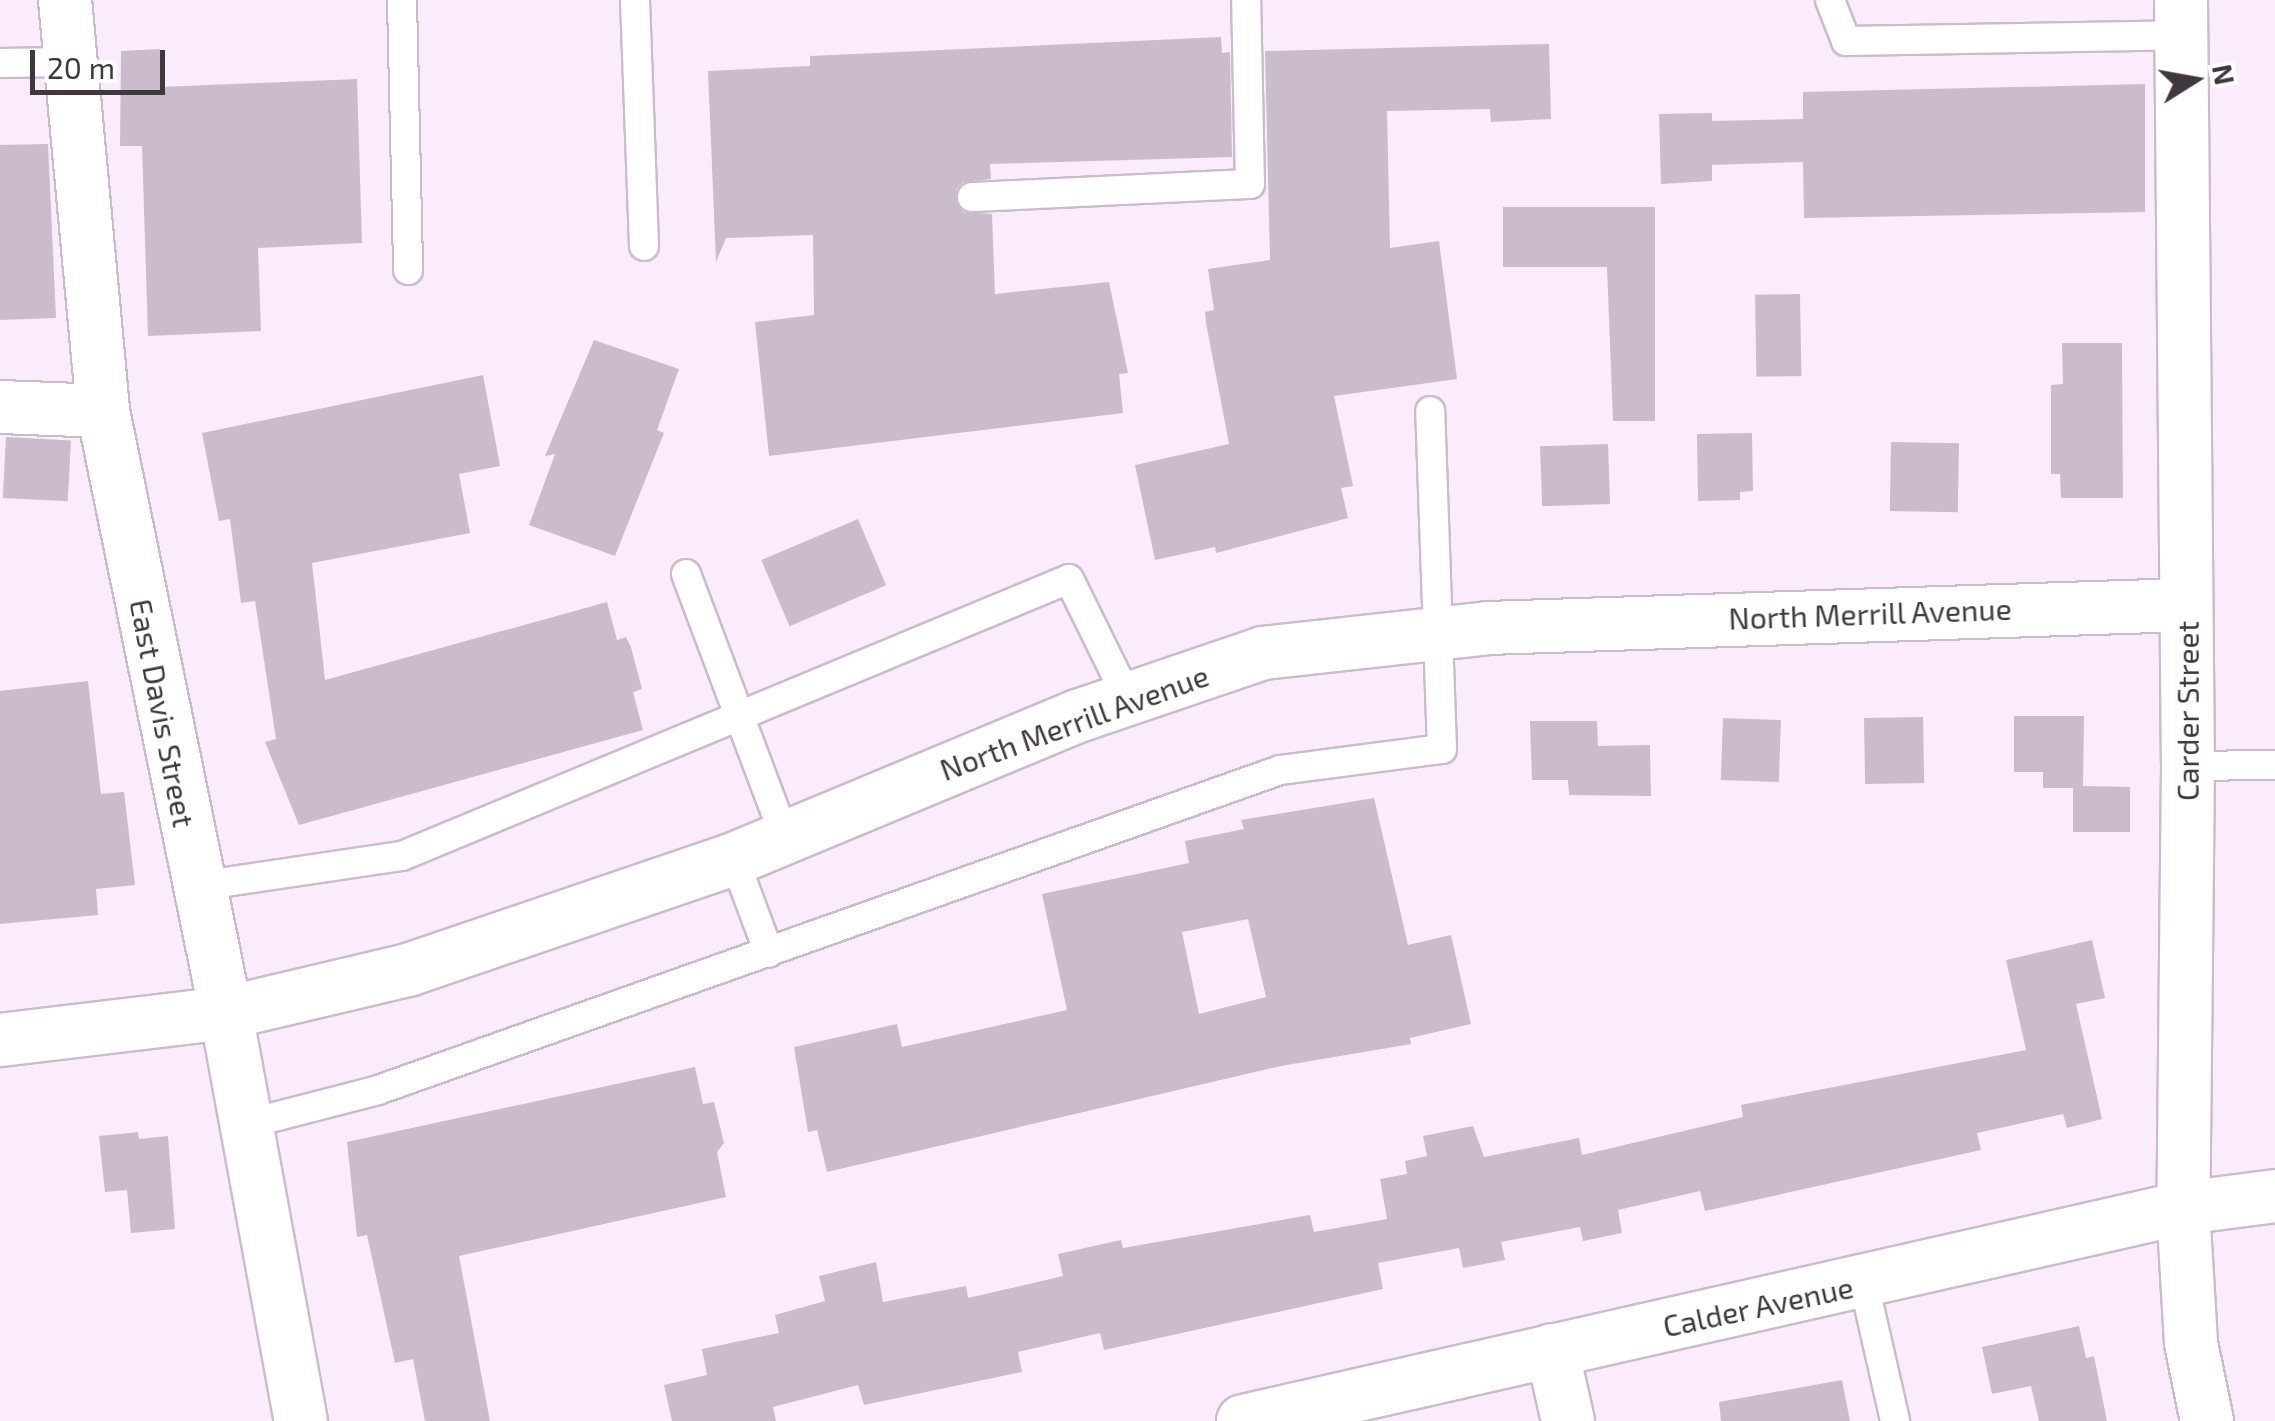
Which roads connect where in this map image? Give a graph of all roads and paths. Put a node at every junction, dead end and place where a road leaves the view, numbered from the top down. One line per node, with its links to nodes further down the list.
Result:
1 (65, 0): 7 (street, East Davis Street)
2 (402, 0): 11 (lane)
3 (634, 0): 10 (lane)
4 (1246, 0): 9 (lane)
5 (1830, 0): 6 (lane)
6 (2181, 18): 16 (street, Carder Street)
7 (73, 62): 8 (lane); 13 (street, East Davis Street)
8 (0, 63)
9 (972, 197)
10 (644, 246)
11 (408, 270)
12 (0, 406): 13 (street)
13 (103, 411): 24 (street, East Davis Street)
14 (1430, 411): 17 (lane)
15 (686, 574): 19 (lane)
16 (2186, 605): 17 (street, North Merrill Avenue); 21 (street, Carder Street)
17 (1441, 633): 18 (street, North Merrill Avenue); 25 (lane)
18 (1128, 699): 19 (lane); 22 (street, North Merrill Avenue)
19 (736, 717): 22 (lane); 24 (lane)
20 (2275, 764): 21 (lane)
21 (2188, 766): 30 (street, Carder Street)
22 (785, 837): 23 (street, North Merrill Avenue)
23 (734, 858): 25 (lane); 26 (street, North Merrill Avenue)
24 (198, 886): 26 (street, East Davis Street)
25 (769, 953): 28 (lane)
26 (226, 1013): 27 (street, North Merrill Avenue); 28 (street, East Davis Street)
27 (0, 1040)
28 (247, 1124): 33 (street, East Davis Street)
29 (2275, 1196): 30 (street, Calder Avenue)
30 (2184, 1208): 31 (street, Calder Avenue); 37 (street, Carder Street)
31 (1864, 1284): 32 (street, Calder Avenue); 36 (lane)
32 (1552, 1350): 34 (street, Calder Avenue); 35 (street)
33 (301, 1421)
34 (1242, 1421)
35 (1568, 1421)
36 (1895, 1421)
37 (2207, 1421)

